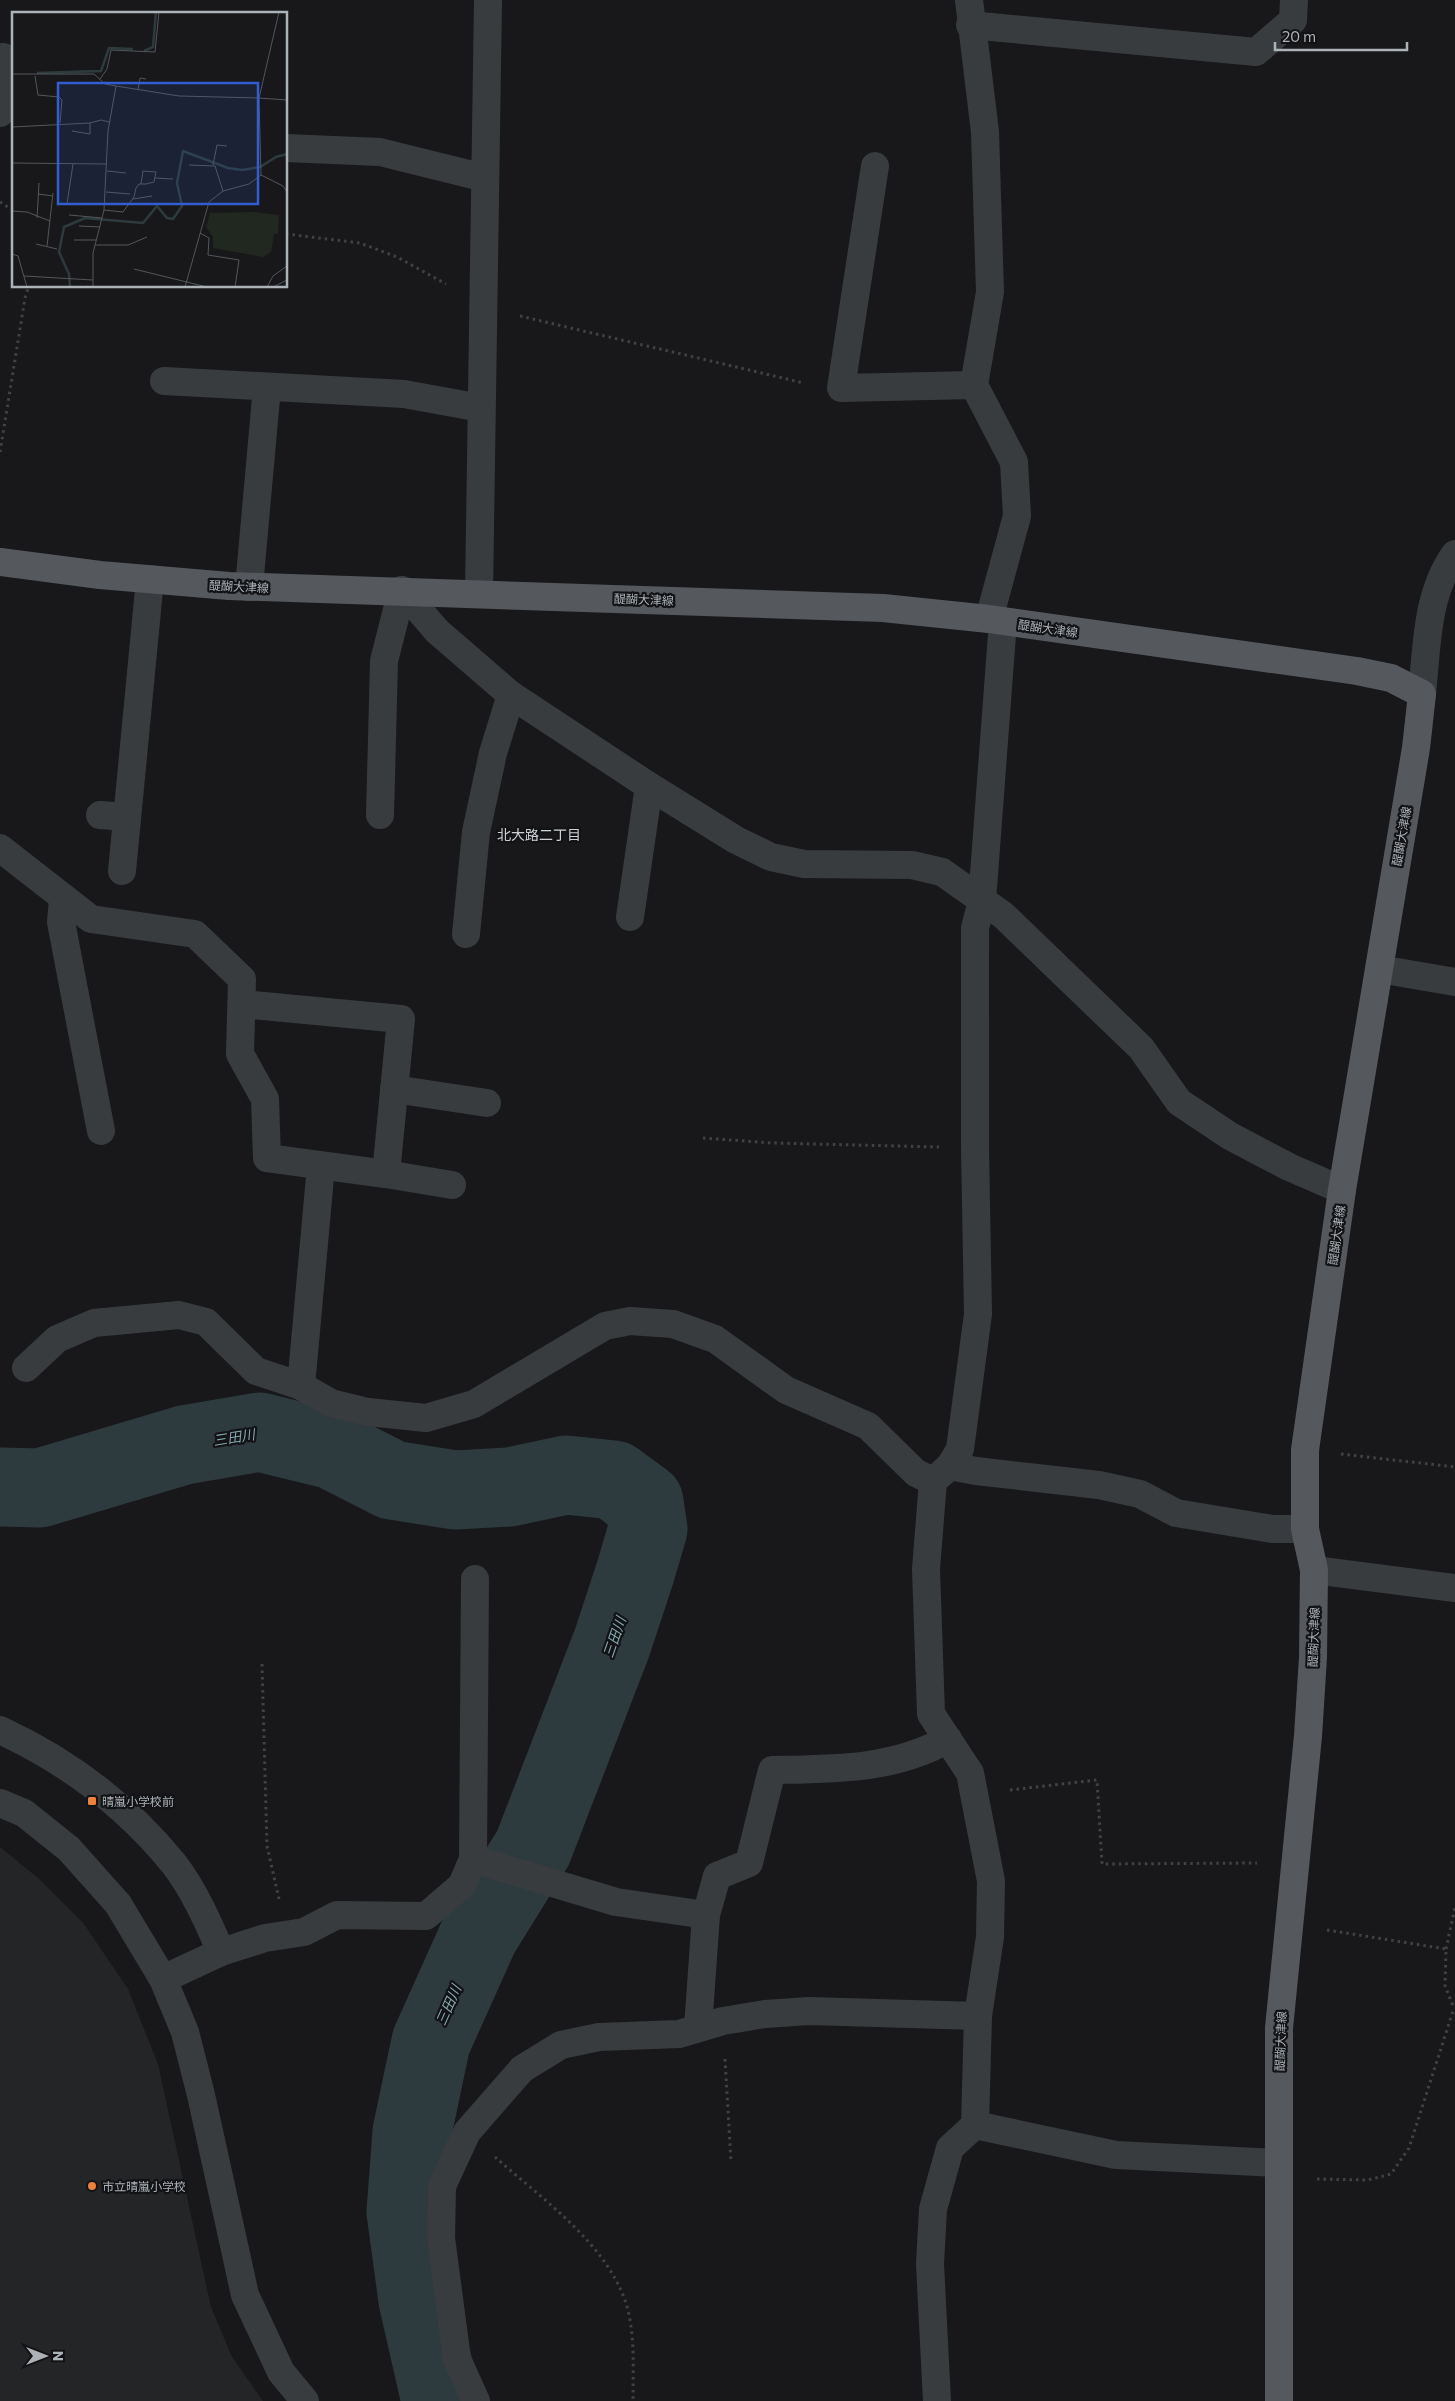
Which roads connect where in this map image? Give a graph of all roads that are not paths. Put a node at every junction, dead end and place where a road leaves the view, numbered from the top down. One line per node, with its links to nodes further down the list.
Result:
1 (488, 0): 8 (street)
2 (1294, 0): 3 (street)
3 (969, 12): 10 (street)
4 (4, 56): 5 (street)
5 (0, 114)
6 (288, 148): 8 (street)
7 (875, 166): 10 (street)
8 (485, 178): 12 (street)
9 (164, 381): 11 (street)
10 (974, 385): 19 (street)
11 (267, 386): 12 (street); 16 (street)
12 (481, 408): 18 (street)
13 (1455, 554): 20 (street)
14 (0, 562): 15 (main road, 醍醐大津線)
15 (150, 579): 16 (main road, 醍醐大津線); 25 (street)
16 (249, 587): 17 (main road, 醍醐大津線)
17 (402, 590): 18 (main road, 醍醐大津線); 21 (street); 24 (street)
18 (479, 593): 19 (main road, 醍醐大津線)
19 (996, 620): 20 (main road, 醍醐大津線); 29 (street)
20 (1422, 694): 32 (main road, 醍醐大津線)
21 (512, 695): 22 (street); 31 (street)
22 (649, 786): 29 (street); 30 (street)
23 (100, 815): 25 (street)
24 (380, 815)
25 (127, 817): 27 (street)
26 (0, 848): 28 (street)
27 (122, 871)
28 (63, 899): 34 (street); 37 (street)
29 (982, 901): 41 (street); 44 (street)
30 (630, 917)
31 (466, 934)
32 (1379, 969): 33 (street); 41 (main road, 醍醐大津線)
33 (1455, 982)
34 (242, 1004): 35 (street); 38 (street)
35 (394, 1089): 36 (street); 39 (street)
36 (486, 1103)
37 (101, 1131)
38 (321, 1166): 39 (street); 43 (street)
39 (386, 1174): 40 (street)
40 (452, 1185)
41 (1342, 1190): 45 (main road, 醍醐大津線)
42 (26, 1368): 43 (street)
43 (301, 1386): 44 (street)
44 (941, 1474): 45 (street); 50 (street)
45 (1305, 1529): 46 (main road, 醍醐大津線)
46 (1314, 1570): 48 (street); 59 (main road, 醍醐大津線)
47 (475, 1580): 52 (street)
48 (1455, 1588)
49 (0, 1730): 54 (street)
50 (948, 1739): 53 (street); 56 (street)
51 (0, 1803): 55 (street)
52 (485, 1862): 53 (street); 54 (street)
53 (706, 1915): 57 (street)
54 (221, 1952): 55 (street)
55 (162, 1979): 60 (street)
56 (978, 2016): 57 (street); 58 (street)
57 (711, 2024): 61 (street)
58 (976, 2125): 59 (street); 62 (street)
59 (1279, 2171): 63 (main road, 醍醐大津線)
60 (305, 2401)
61 (476, 2401)
62 (937, 2401)
63 (1279, 2401)

